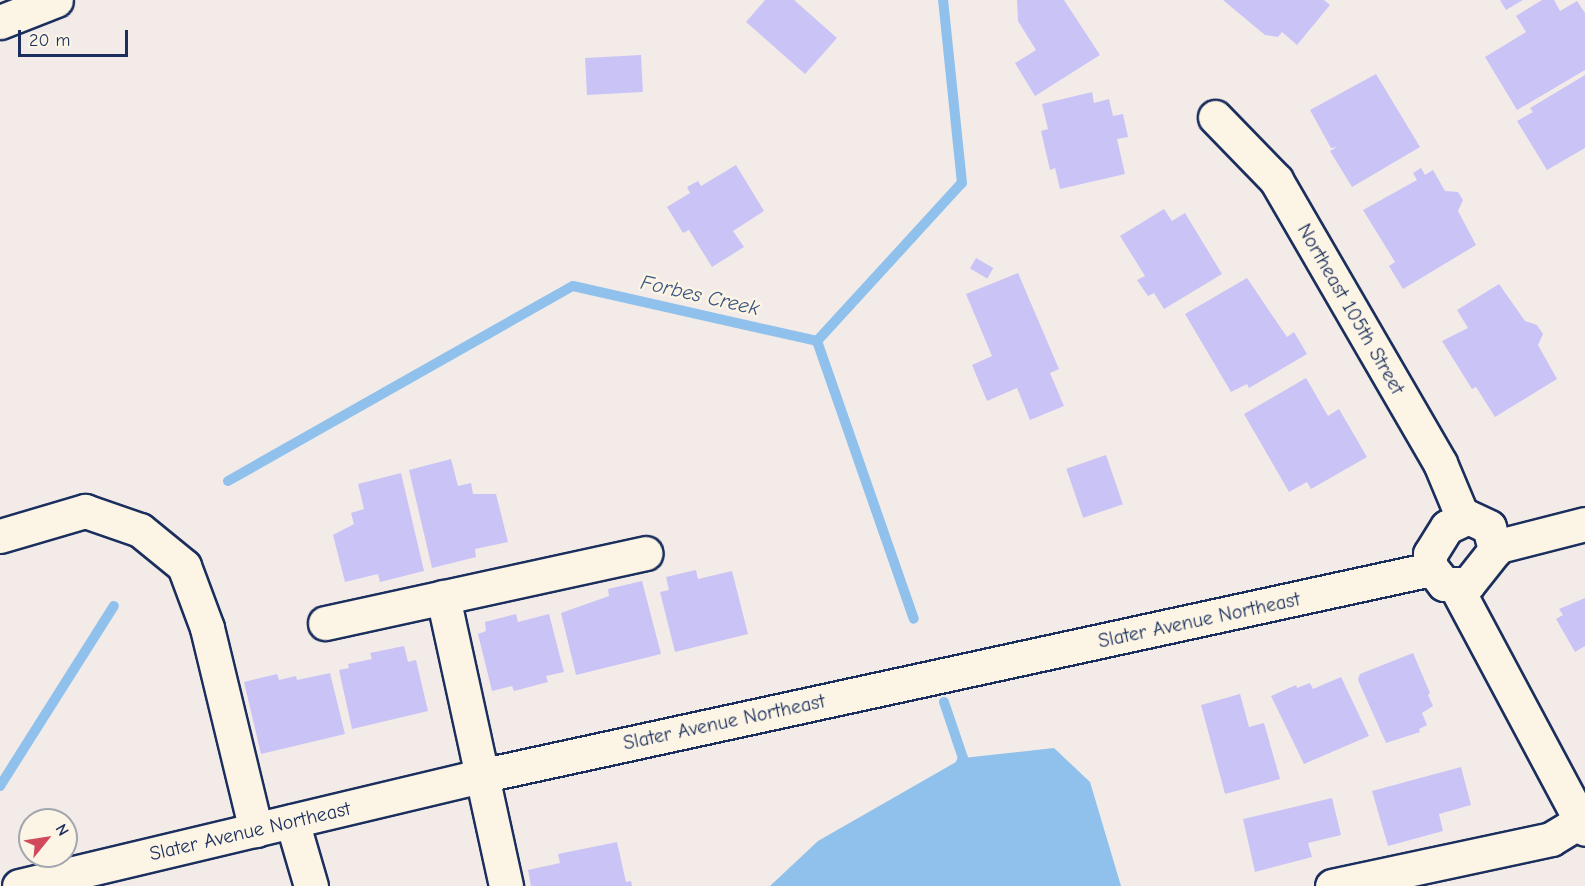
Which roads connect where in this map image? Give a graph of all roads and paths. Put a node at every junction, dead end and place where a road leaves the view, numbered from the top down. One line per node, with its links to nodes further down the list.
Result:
1 (56, 0): 2 (main road)
2 (0, 22)
3 (1215, 117): 4 (main road, Northeast 105th Street)
4 (1463, 518): 7 (main road); 9 (main road)
5 (1585, 524): 7 (main road)
6 (0, 536): 15 (main road)
7 (1495, 547): 9 (main road)
8 (645, 553): 10 (main road)
9 (1444, 578): 12 (main road, Slater Avenue Northeast); 14 (main road)
10 (443, 597): 11 (main road); 12 (main road)
11 (325, 623)
12 (480, 776): 13 (main road, Slater Avenue Northeast); 18 (main road)
13 (292, 821): 15 (main road, Slater Avenue Northeast); 17 (main road)
14 (1583, 825): 19 (main road)
15 (256, 830): 16 (main road, Slater Avenue Northeast)
16 (19, 886)
17 (311, 886)
18 (506, 886)
19 (1332, 886)

